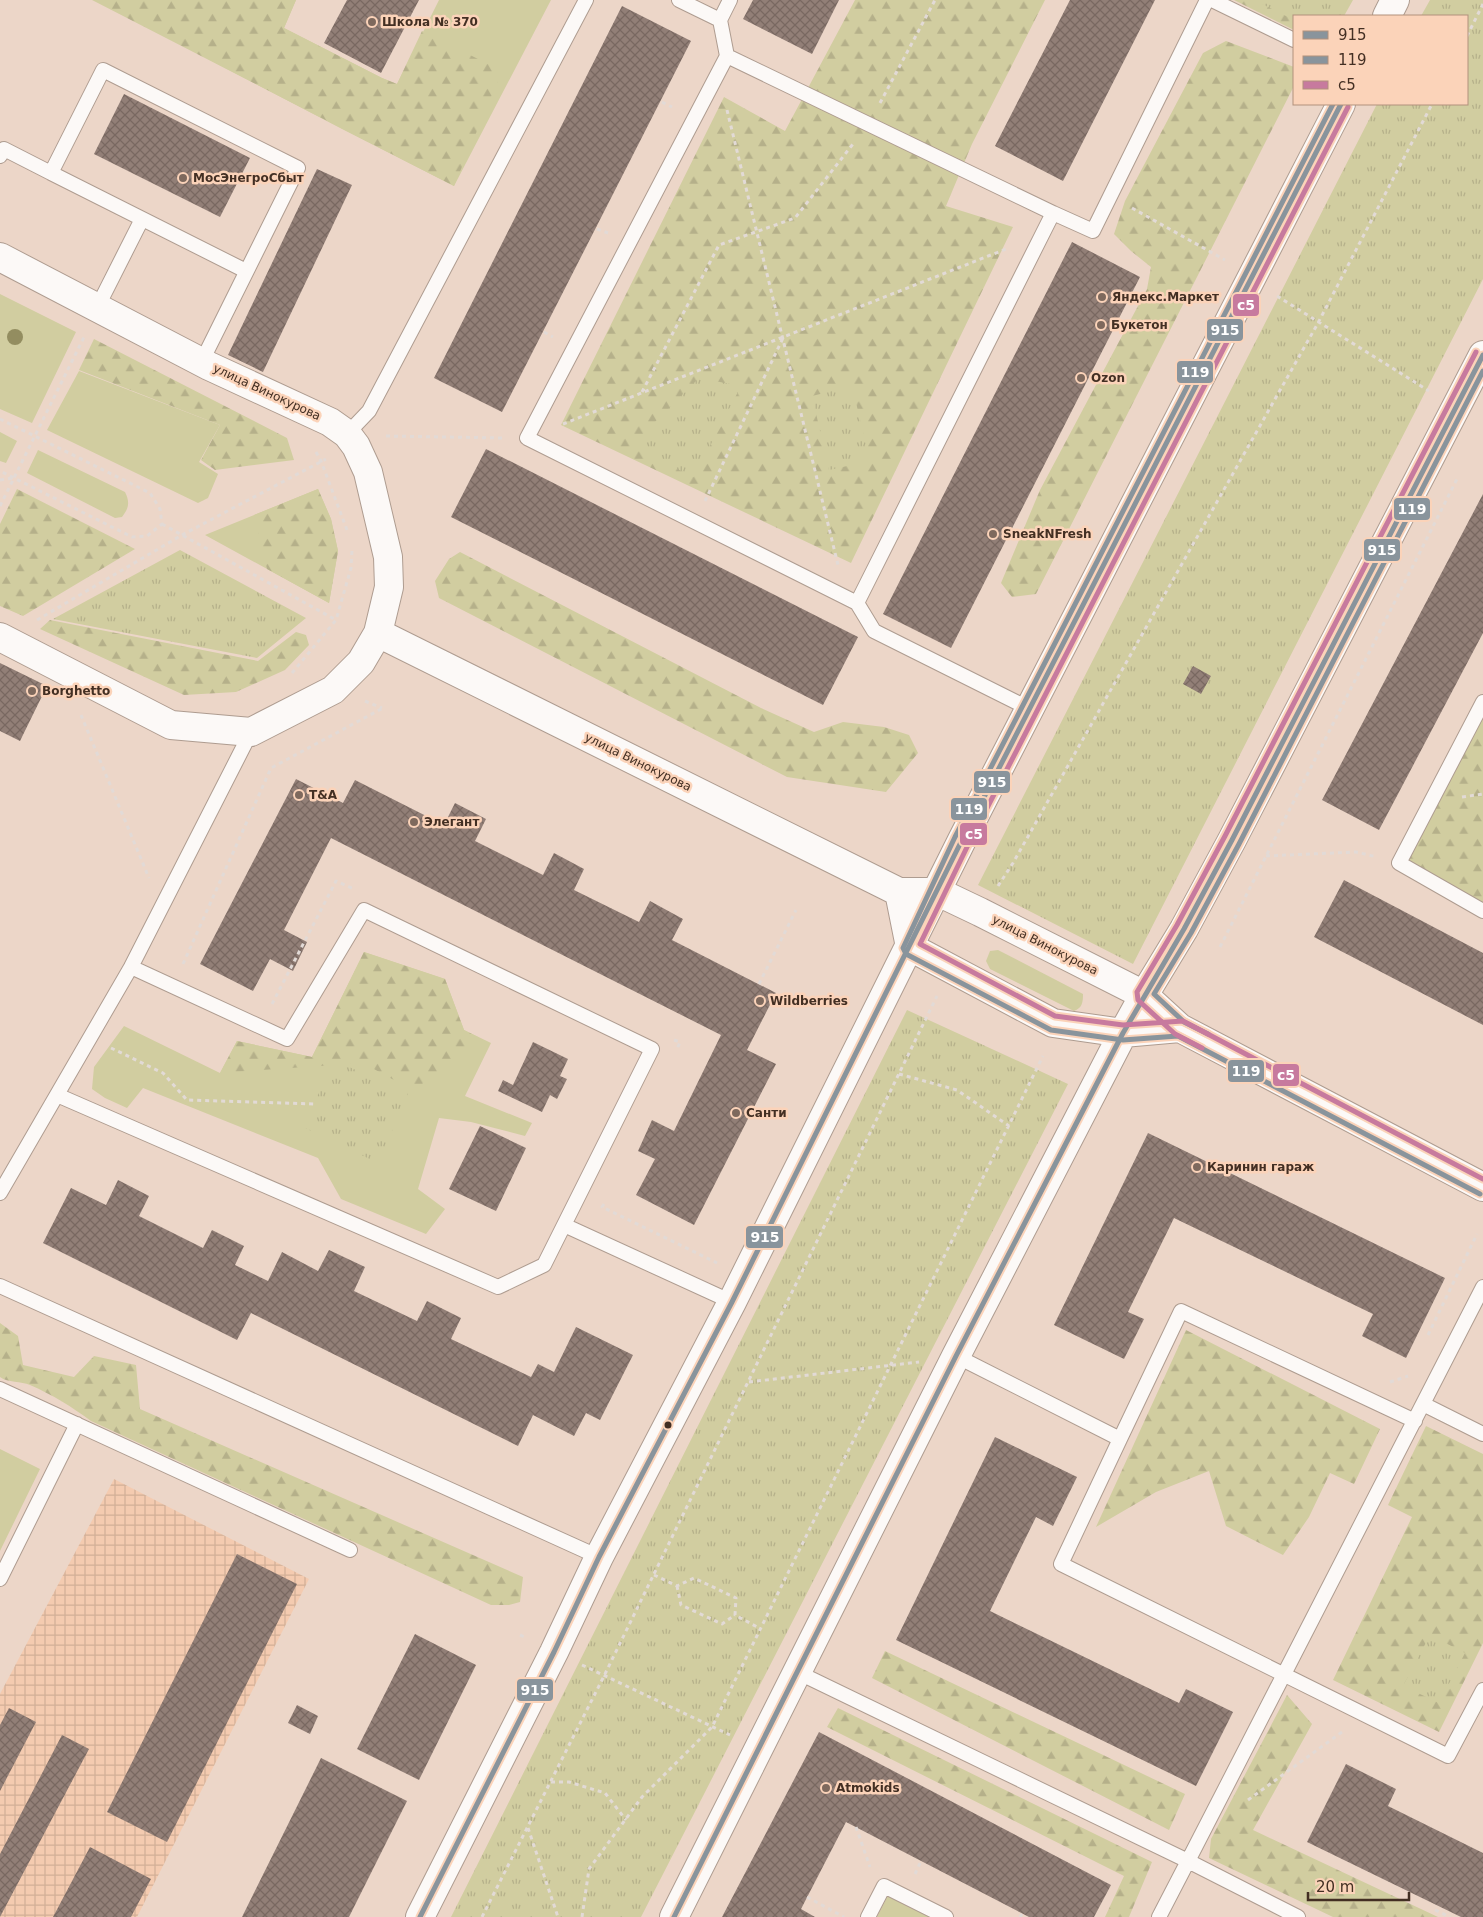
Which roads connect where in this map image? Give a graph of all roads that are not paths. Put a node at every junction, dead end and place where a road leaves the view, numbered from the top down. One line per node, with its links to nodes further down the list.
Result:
1 (586, 0): 21 (lane)
2 (679, 0): 8 (lane)
3 (730, 0): 8 (lane)
4 (1207, 0): 14 (lane)
5 (1212, 0): 9 (lane)
6 (1395, 0): 7 (street)
7 (1387, 15)
8 (720, 20): 10 (lane)
9 (1293, 40)
10 (727, 56): 14 (lane); 22 (lane)
11 (1340, 105): 26 (street)
12 (0, 156): 13 (lane)
13 (51, 173): 15 (lane); 17 (lane)
14 (1053, 213): 22 (lane)
15 (142, 219): 17 (lane); 18 (lane)
16 (0, 258): 18 (street, улица Винокурова)
17 (246, 271): 20 (lane)
18 (92, 319): 20 (street, улица Винокурова)
19 (1483, 355): 33 (street)
20 (202, 361): 21 (street, улица Винокурова)
21 (352, 440): 23 (street)
22 (852, 600): 26 (lane)
23 (378, 633): 27 (street); 28 (street, улица Винокурова)
24 (0, 637): 27 (street)
25 (1483, 702): 30 (lane)
26 (1030, 709): 29 (street)
27 (251, 732): 32 (lane)
28 (899, 892): 29 (street, улица Винокурова); 31 (street)
29 (938, 892): 31 (street); 33 (street, улица Винокурова)
30 (1483, 911)
31 (910, 947): 35 (street); 43 (street)
32 (131, 967): 36 (lane); 40 (lane)
33 (1144, 995): 34 (street, улица Винокурова); 35 (street)
34 (1180, 1028): 35 (street); 38 (street, улица Винокурова)
35 (1123, 1033): 44 (street)
36 (57, 1095): 37 (lane); 40 (lane)
37 (5, 1173): 39 (lane)
38 (1483, 1186)
39 (0, 1193)
40 (564, 1225): 43 (lane)
41 (0, 1286): 52 (lane)
42 (1483, 1287): 46 (lane)
43 (732, 1302): 52 (street)
44 (956, 1356): 50 (lane); 54 (street)
45 (0, 1389): 48 (lane)
46 (1423, 1404): 47 (lane); 49 (lane)
47 (1414, 1421): 50 (lane); 55 (lane)
48 (77, 1424): 51 (lane); 53 (lane)
49 (1483, 1434)
50 (1120, 1439): 55 (lane)
51 (350, 1550)
52 (599, 1557): 58 (street)
53 (0, 1579)
54 (797, 1672): 57 (lane); 59 (street)
55 (1285, 1675): 56 (lane); 57 (lane)
56 (1483, 1690)
57 (1188, 1861): 62 (lane); 63 (lane)
58 (420, 1917)
59 (674, 1917)
60 (868, 1917): 61 (lane)
61 (946, 1917)
62 (1159, 1917)
63 (1298, 1917)

